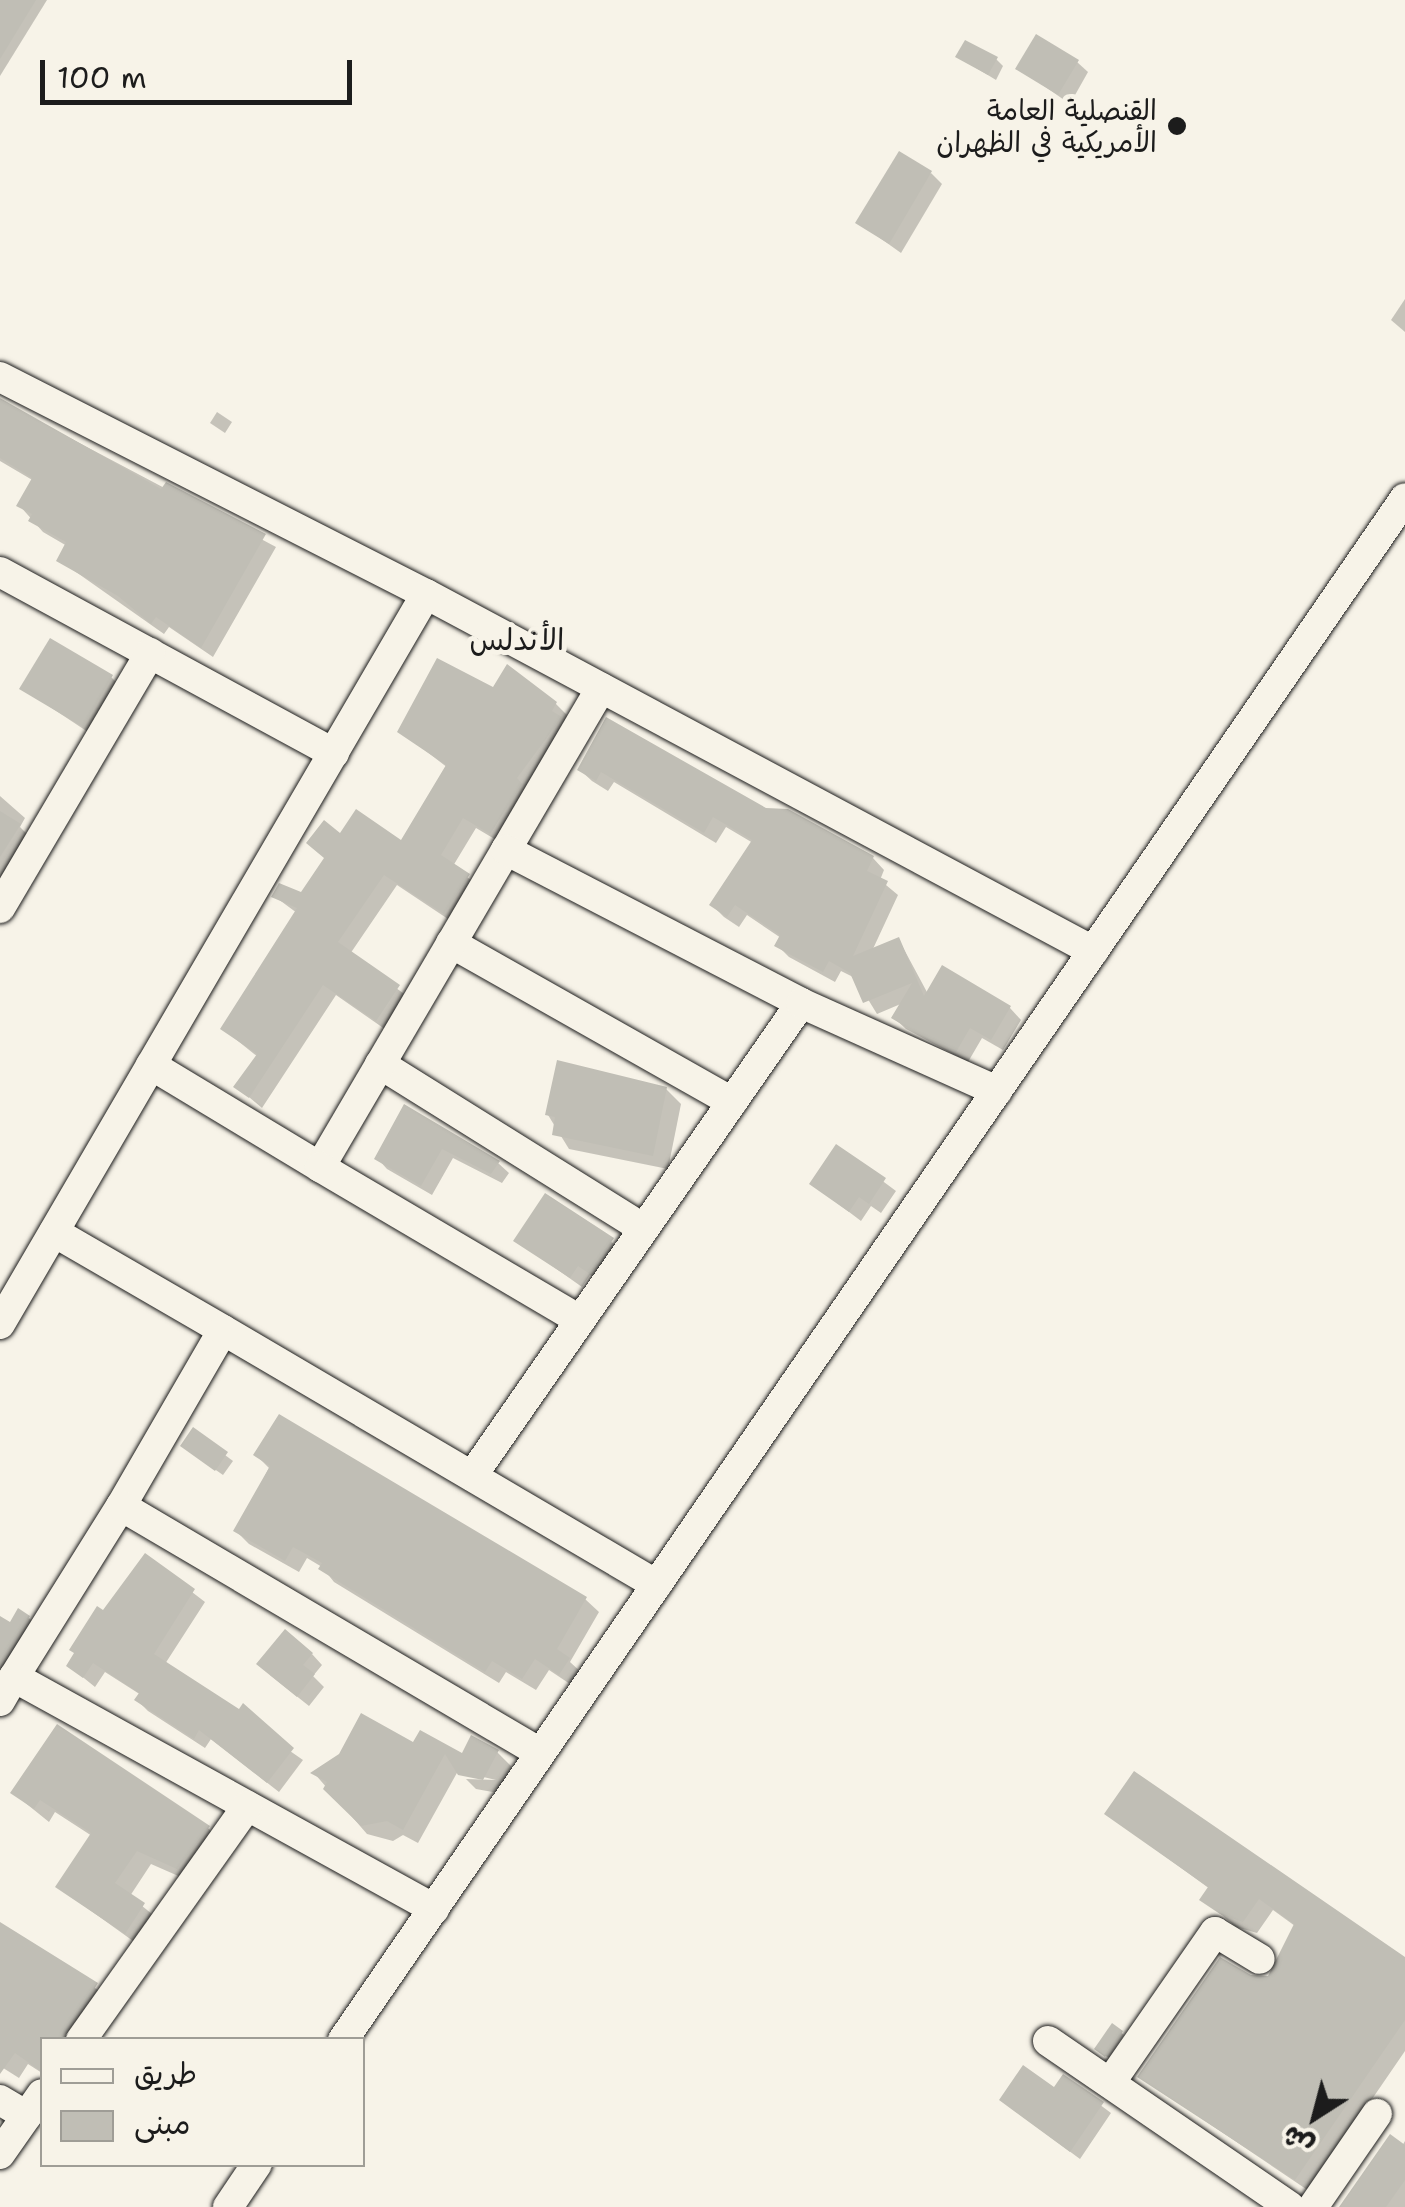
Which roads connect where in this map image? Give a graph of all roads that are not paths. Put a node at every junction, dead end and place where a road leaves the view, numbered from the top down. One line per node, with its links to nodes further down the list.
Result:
1 (0, 376): 4 (street)
2 (1405, 498): 11 (street)
3 (0, 572): 5 (street)
4 (426, 594): 6 (street); 7 (street)
5 (150, 653): 7 (street); 9 (street)
6 (602, 688): 8 (street); 11 (street)
7 (334, 753): 14 (street)
8 (506, 850): 10 (street); 12 (street)
9 (0, 908)
10 (452, 943): 13 (street); 16 (street)
11 (1093, 951): 15 (street)
12 (801, 1003): 15 (street); 16 (street)
13 (380, 1064): 17 (street); 18 (street)
14 (151, 1065): 17 (street); 19 (street)
15 (997, 1091): 25 (street)
16 (732, 1102): 18 (street)
17 (320, 1166): 20 (street)
18 (644, 1229): 20 (street)
19 (54, 1232): 21 (street); 22 (street)
20 (580, 1320): 23 (street)
21 (0, 1324)
22 (223, 1330): 23 (street); 24 (street)
23 (472, 1476): 25 (street)
24 (121, 1506): 26 (street); 27 (street)
25 (656, 1585): 27 (street)
26 (7, 1689): 28 (street)
27 (540, 1754): 29 (street)
28 (248, 1806): 29 (street); 31 (street)
29 (434, 1908): 32 (street)
30 (1260, 1959): 34 (street)
31 (84, 2037)
32 (345, 2037)
33 (1048, 2040): 34 (street)
34 (1110, 2083): 41 (street)
35 (0, 2100): 36 (street)
36 (35, 2105): 38 (street)
37 (1377, 2114): 42 (street)
38 (0, 2154)
39 (255, 2167): 40 (street)
40 (228, 2207)
41 (1290, 2207)
42 (1313, 2207)

